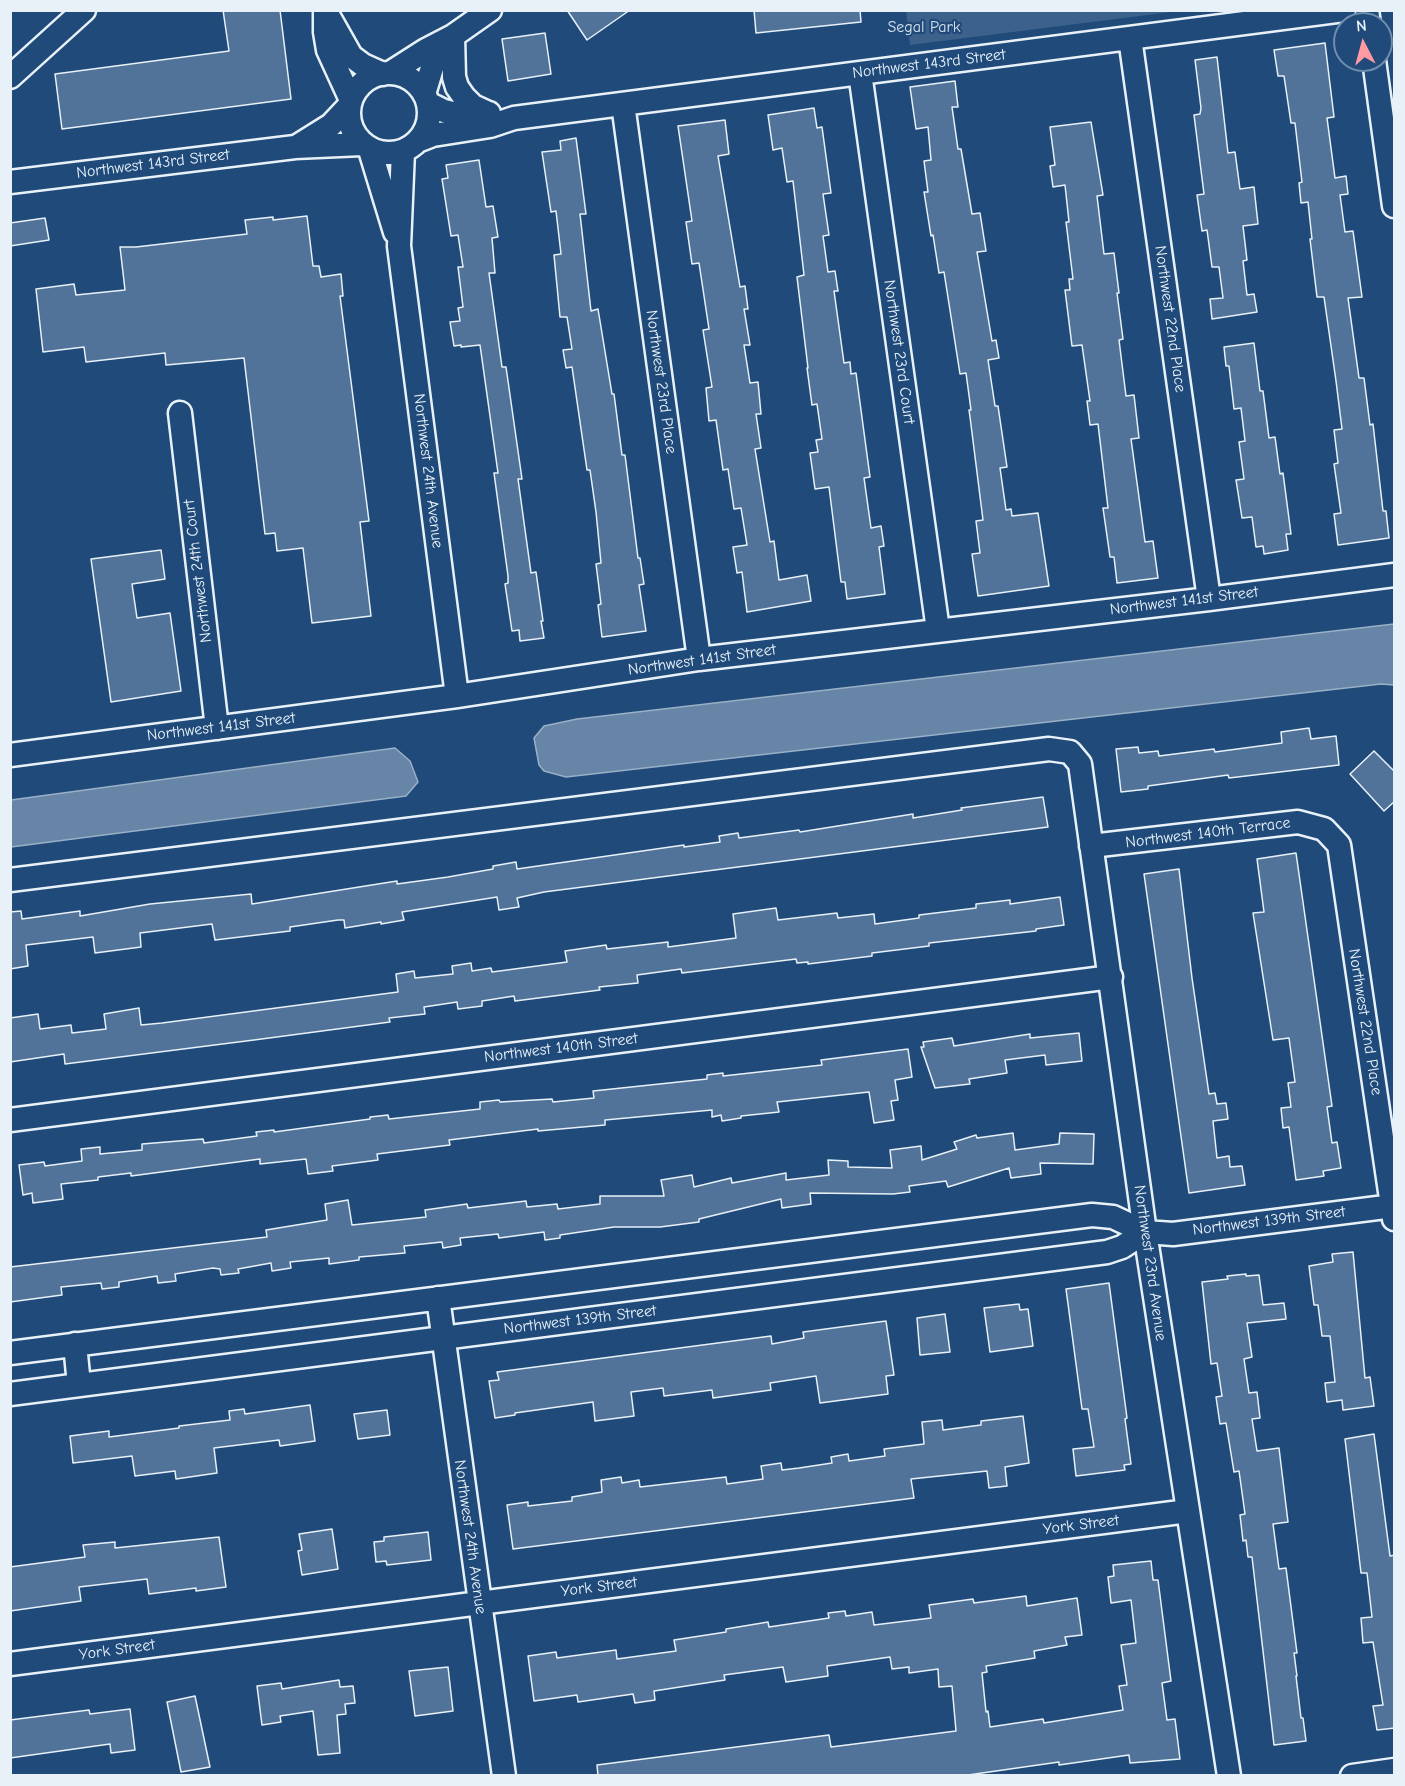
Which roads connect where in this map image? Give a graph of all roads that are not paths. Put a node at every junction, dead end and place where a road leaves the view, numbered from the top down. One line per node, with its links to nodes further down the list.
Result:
1 (84, 10): 10 (street)
2 (490, 10): 5 (street)
3 (1344, 10): 6 (street, Northwest 143rd Street)
4 (326, 11): 8 (street); 12 (street)
5 (453, 36): 8 (street); 11 (street); 14 (street)
6 (1130, 38): 9 (street, Northwest 143rd Street); 24 (street, Northwest 22nd Place)
7 (1376, 72): 20 (street)
8 (386, 73): 11 (street); 12 (street)
9 (860, 73): 13 (street, Northwest 143rd Street); 25 (street, Northwest 23rd Court)
10 (10, 77)
11 (426, 99): 14 (street, Northwest 143rd Street); 16 (street)
12 (349, 103): 17 (street, Northwest 143rd Street); 18 (street)
13 (623, 104): 15 (street, Northwest 143rd Street); 26 (street, Northwest 23rd Place)
14 (486, 112): 15 (street, Northwest 143rd Street)
15 (514, 118): 16 (street, Northwest 143rd Street)
16 (411, 145): 18 (street); 21 (street, Northwest 24th Avenue)
17 (295, 147): 18 (street, Northwest 143rd Street); 19 (street, Northwest 143rd Street)
18 (366, 147): 21 (street, Northwest 24th Avenue)
19 (10, 182)
20 (1395, 206)
21 (399, 246): 27 (street, Northwest 24th Avenue)
22 (180, 413): 28 (street, Northwest 24th Court)
23 (1395, 574): 24 (street, Northwest 141st Street)
24 (1209, 599): 25 (street, Northwest 141st Street)
25 (938, 630): 26 (street, Northwest 141st Street)
26 (699, 659): 27 (street, Northwest 141st Street)
27 (457, 696): 28 (street, Northwest 141st Street)
28 (217, 728): 29 (street, Northwest 141st Street)
29 (10, 755)
30 (1324, 829): 31 (street, Northwest 140th Terrace); 35 (street, Northwest 22nd Place)
31 (1091, 846): 32 (street, Northwest 23rd Avenue); 33 (street, Northwest 23rd Avenue)
32 (10, 880)
33 (1111, 977): 34 (street, Northwest 140th Street); 36 (street, Northwest 23rd Avenue)
34 (10, 1120)
35 (1394, 1212): 36 (street, Northwest 139th Street)
36 (1145, 1232): 37 (street, Northwest 139th Street); 38 (street, Northwest 139th Street); 43 (street, Northwest 23rd Avenue)
37 (438, 1298): 38 (street, Northwest 24th Avenue); 39 (street, Northwest 139th Street)
38 (443, 1338): 41 (street, Northwest 139th Street); 44 (street, Northwest 24th Avenue)
39 (75, 1344): 40 (street, Northwest 139th Street); 41 (street)
40 (10, 1353)
41 (79, 1385): 42 (street, Northwest 139th Street)
42 (10, 1394)
43 (1188, 1511): 44 (street, York Street); 48 (street, Northwest 23rd Avenue)
44 (479, 1602): 45 (street, York Street); 47 (street, Northwest 24th Avenue)
45 (10, 1664)
46 (1395, 1770): 49 (street)
47 (504, 1776)
48 (1229, 1776)
49 (1352, 1776)

